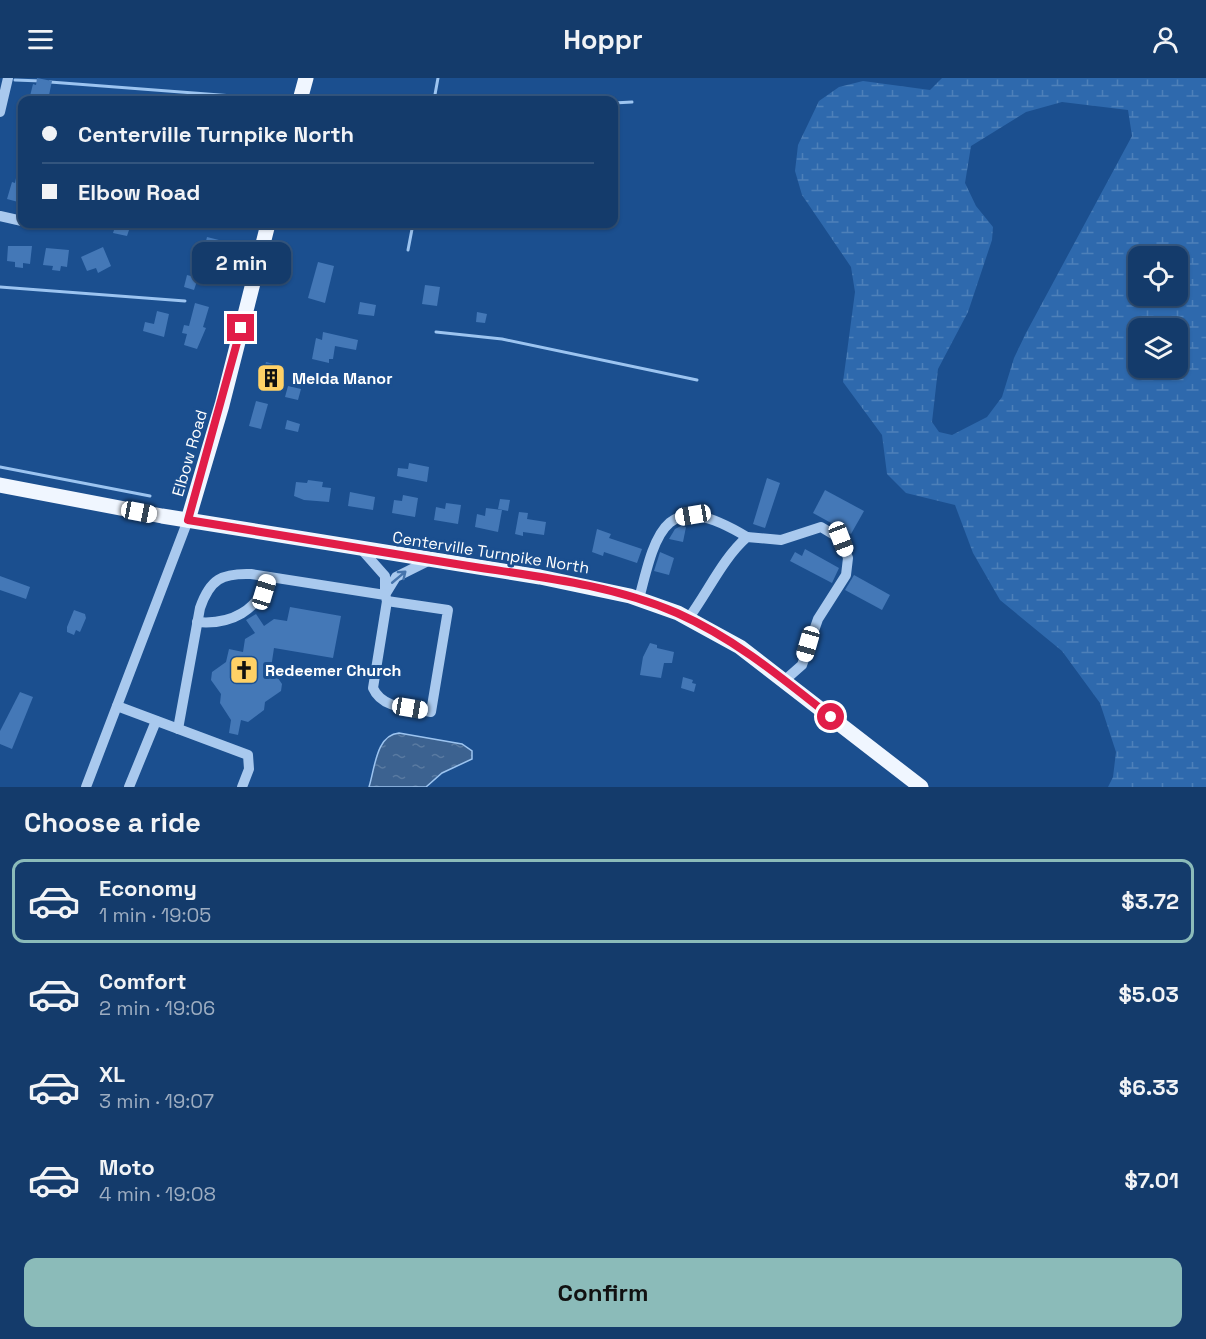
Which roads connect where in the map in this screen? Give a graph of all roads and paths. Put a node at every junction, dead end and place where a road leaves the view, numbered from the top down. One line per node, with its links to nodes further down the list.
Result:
1 (8, 78): 4 (street)
2 (306, 78): 3 (main road)
3 (301, 96)
4 (0, 112)
5 (0, 216): 6 (street)
6 (18, 220)
7 (267, 228): 9 (main road, Elbow Road)
8 (0, 485): 9 (main road, Centerville Turnpike North)
9 (188, 520): 11 (main road, Centerville Turnpike North); 19 (street, Elbow Road)
10 (747, 537): 15 (street); 16 (street); 18 (street)
11 (362, 550): 12 (main road, Centerville Turnpike North); 14 (street)
12 (430, 560): 14 (street, one-way to 12); 15 (main road, Centerville Turnpike North)
13 (268, 577): 14 (street); 17 (street); 17 (street)
14 (386, 598): 14 (street)
15 (639, 599): 16 (main road, Centerville Turnpike North)
16 (688, 619): 18 (main road, Centerville Turnpike North)
17 (197, 622): 21 (street)
18 (785, 680): 25 (main road, Centerville Turnpike North)
19 (117, 706): 20 (street); 22 (street, Elbow Road)
20 (156, 721): 21 (street); 23 (street)
21 (178, 729): 24 (street)
22 (86, 787)
23 (129, 787)
24 (242, 787)
25 (921, 787)

